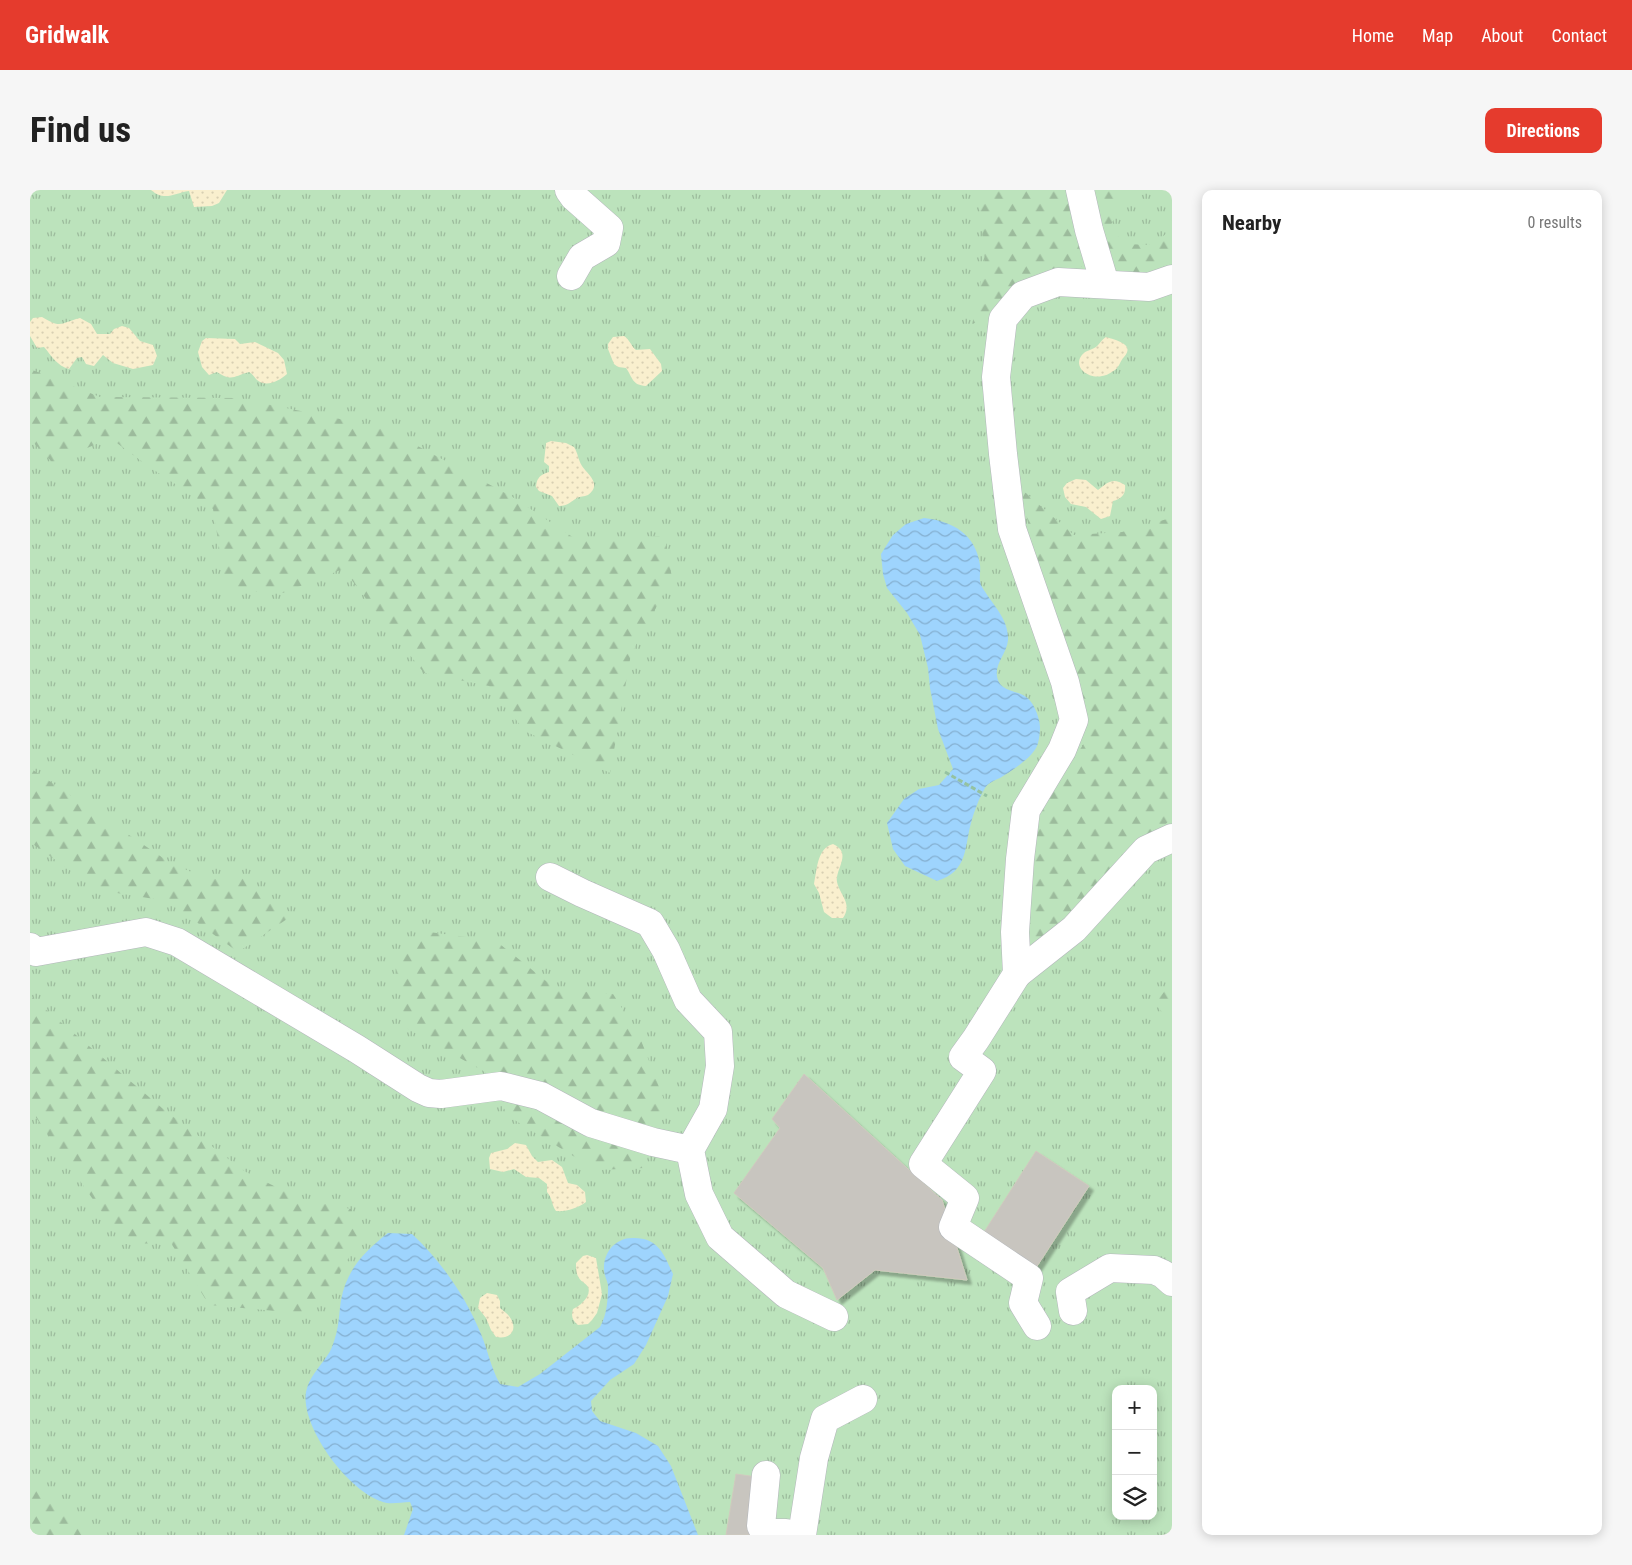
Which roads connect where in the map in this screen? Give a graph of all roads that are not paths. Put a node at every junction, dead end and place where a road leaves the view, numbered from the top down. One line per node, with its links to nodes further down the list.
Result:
1 (569, 190): 3 (lane)
2 (1080, 190): 5 (lane)
3 (571, 276)
4 (1172, 279): 5 (lane)
5 (1105, 284): 9 (lane)
6 (1172, 838): 9 (lane)
7 (550, 877): 10 (lane)
8 (30, 947): 10 (lane)
9 (1017, 974): 14 (lane)
10 (690, 1150): 13 (lane)
11 (1172, 1282): 12 (lane)
12 (1073, 1311)
13 (834, 1317)
14 (1037, 1326)
15 (863, 1399): 18 (lane)
16 (766, 1475): 17 (lane)
17 (787, 1535)
18 (802, 1535)

